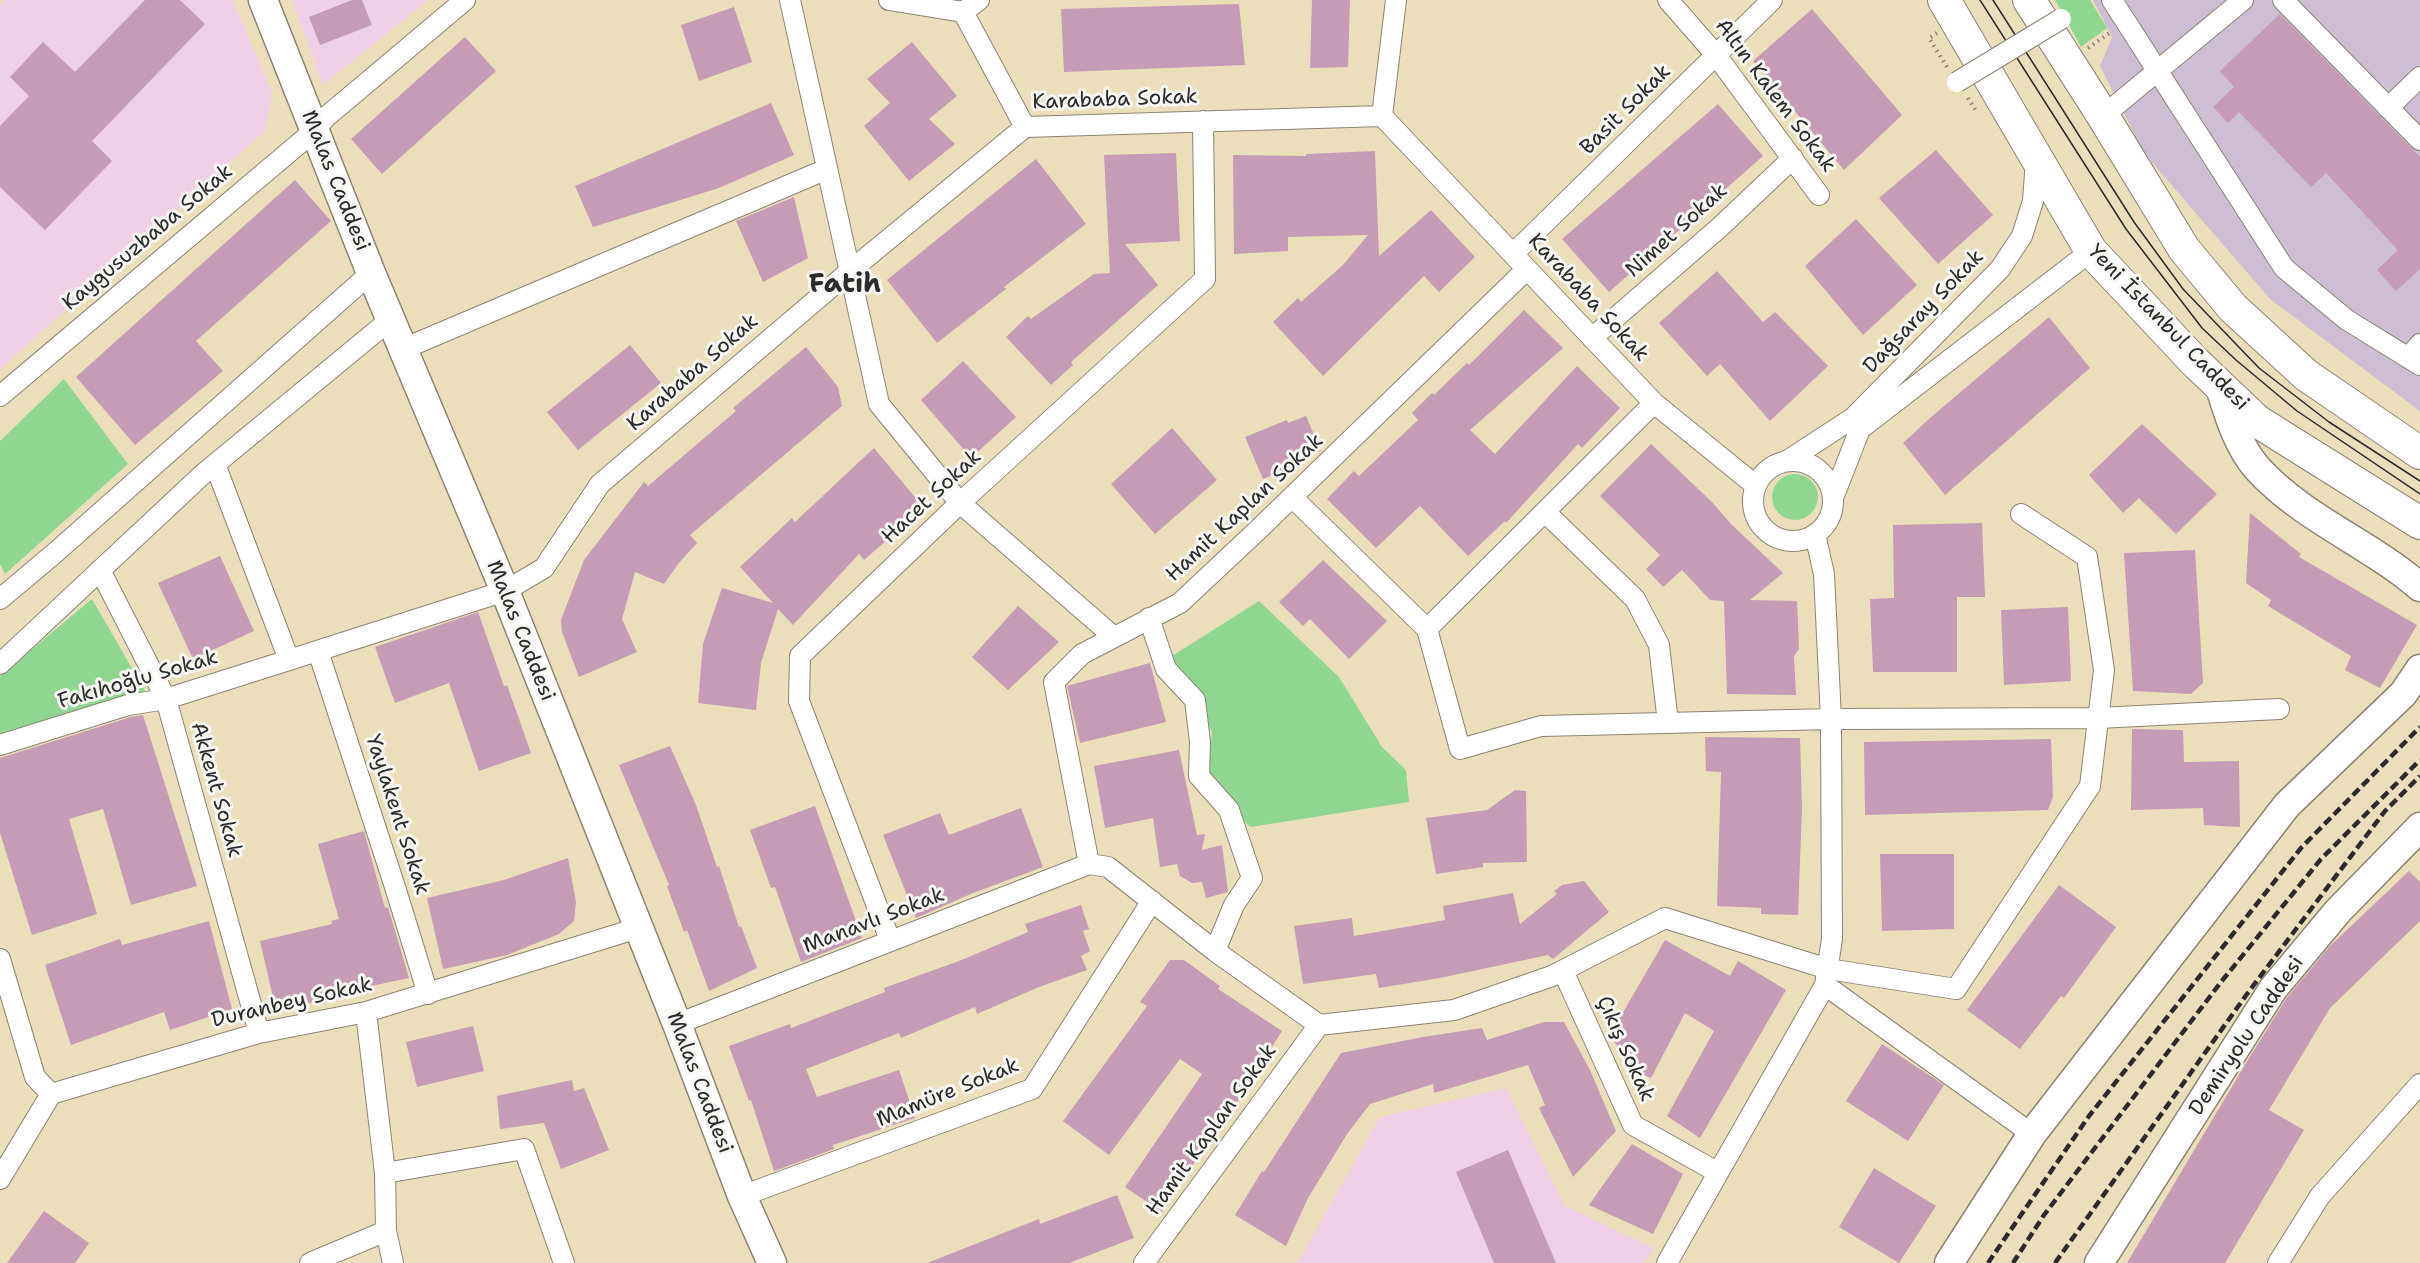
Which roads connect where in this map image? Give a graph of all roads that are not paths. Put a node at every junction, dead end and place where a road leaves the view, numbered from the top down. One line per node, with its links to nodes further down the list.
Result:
1 (264, 0): 26 (main road, Malas Caddesi)
2 (465, 0): 26 (street, Kaygusuzbaba Sokak)
3 (790, 0): 31 (street)
4 (889, 0): 15 (street)
5 (979, 0): 15 (street)
6 (1396, 0): 23 (street)
7 (1668, 0): 18 (street, Altın Kalem Sokak)
8 (1772, 0): 18 (street, Basit Sokak)
9 (1933, 0): 17 (main road, Yeni İstanbul Caddesi)
10 (1944, 0): 17 (main road, Yeni İstanbul Caddesi)
11 (2029, 0): 24 (main road)
12 (2112, 0): 19 (street)
13 (2243, 0): 19 (street)
14 (2283, 0): 22 (street)
15 (963, 12): 27 (street)
16 (2061, 19): 21 (street, bridge)
17 (1965, 36): 29 (main road, Yeni İstanbul Caddesi)
18 (1716, 55): 30 (street, Altın Kalem Sokak); 34 (street, Basit Sokak)
19 (2159, 70): 24 (street); 41 (street)
20 (2420, 77): 22 (street)
21 (1957, 82)
22 (2388, 108): 28 (street)
23 (1382, 116): 25 (street, Karababa Sokak); 34 (street, Karababa Sokak)
24 (2103, 116): 45 (main road)
25 (1203, 121): 27 (street, Karababa Sokak); 51 (street, Hacet Sokak)
26 (320, 124): 37 (main road, Malas Caddesi); 43 (street, Kaygusuzbaba Sokak)
27 (1025, 127): 36 (street, Karababa Sokak)
28 (2420, 140)
29 (2036, 157): 33 (main road, Yeni İstanbul Caddesi); 46 (street, Dağsaray Sokak)
30 (1793, 158): 32 (street, Altın Kalem Sokak); 39 (street, Nimet Sokak)
31 (827, 169): 36 (street); 40 (street)
32 (1820, 195)
33 (2091, 251): 42 (main road, Yeni İstanbul Caddesi); 50 (street, Dağsaray Sokak)
34 (1514, 254): 35 (street, Karababa Sokak)
35 (1527, 269): 39 (street, Karababa Sokak); 49 (street, Hamit Kaplan Sokak)
36 (850, 271): 51 (street); 58 (street, Karababa Sokak)
37 (371, 273): 38 (main road, Malas Caddesi); 59 (street)
38 (391, 320): 40 (main road, Malas Caddesi); 47 (street)
39 (1593, 338): 44 (street, Karababa Sokak)
40 (403, 349): 58 (main road, Malas Caddesi)
41 (2416, 356)
42 (2218, 384): 54 (main road, Yeni İstanbul Caddesi); 57 (main road)
43 (0, 396)
44 (1654, 403): 48 (street, Karababa Sokak); 52 (street)
45 (2420, 453)
46 (1787, 461): 48 (street); 50 (street)
47 (215, 464): 56 (street); 64 (street)
48 (1755, 485): 55 (street)
49 (1292, 497): 60 (street, Hamit Kaplan Sokak); 61 (street)
50 (1833, 498): 55 (street)
51 (960, 503): 62 (street); 77 (street, Hacet Sokak)
52 (1545, 512): 61 (street); 71 (street)
53 (2021, 514): 69 (street)
54 (2420, 523)
55 (1815, 534): 70 (street)
56 (100, 570): 65 (street); 67 (street, Akkent Sokak)
57 (2420, 587)
58 (505, 591): 63 (street, Karababa Sokak); 76 (main road, Malas Caddesi)
59 (0, 599)
60 (1149, 618): 62 (street, Hamit Kaplan Sokak); 78 (street)
61 (1427, 629): 71 (street)
62 (1114, 637): 74 (street, Hamit Kaplan Sokak)
63 (318, 651): 64 (street, Fakıhoğlu Sokak); 82 (street, Yaylakent Sokak)
64 (289, 660): 67 (street, Fakıhoğlu Sokak)
65 (0, 664)
66 (2420, 669): 89 (main road)
67 (166, 699): 72 (street, Fakıhoğlu Sokak); 86 (street, Akkent Sokak)
68 (2279, 709): 69 (street)
69 (2098, 718): 70 (street); 81 (street)
70 (1831, 719): 71 (street); 81 (street)
71 (1668, 723)
72 (0, 745)
73 (2420, 827): 102 (main road, Demiryolu Caddesi)
74 (1089, 864): 75 (street); 77 (street, Manavlı Sokak)
75 (1152, 902): 78 (street); 93 (street, Mamüre Sokak)
76 (638, 927): 82 (street, Duranbey Sokak); 84 (main road, Malas Caddesi)
77 (890, 940): 84 (street, Manavlı Sokak)
78 (1215, 951): 85 (street)
79 (0, 959): 88 (street)
80 (1563, 971): 81 (street); 85 (street); 90 (street, Çıkış Sokak)
81 (1827, 977): 89 (street); 90 (street)
82 (428, 994): 83 (street, Duranbey Sokak)
83 (366, 1012): 86 (street, Duranbey Sokak); 91 (street)
84 (676, 1024): 93 (main road, Malas Caddesi)
85 (1319, 1025): 99 (street, Hamit Kaplan Sokak)
86 (259, 1033): 88 (street, Duranbey Sokak)
87 (2419, 1087): 103 (street)
88 (51, 1094): 92 (street)
89 (2032, 1134): 101 (main road)
90 (1717, 1172): 100 (street)
91 (385, 1173): 94 (street); 97 (street)
92 (0, 1179)
93 (742, 1196): 98 (main road, Malas Caddesi)
94 (386, 1230): 95 (street); 96 (street)
95 (310, 1263)
96 (393, 1263)
97 (564, 1263)
98 (772, 1263)
99 (1144, 1263)
100 (1667, 1263)
101 (1949, 1263)
102 (2099, 1263)
103 (2278, 1263)

